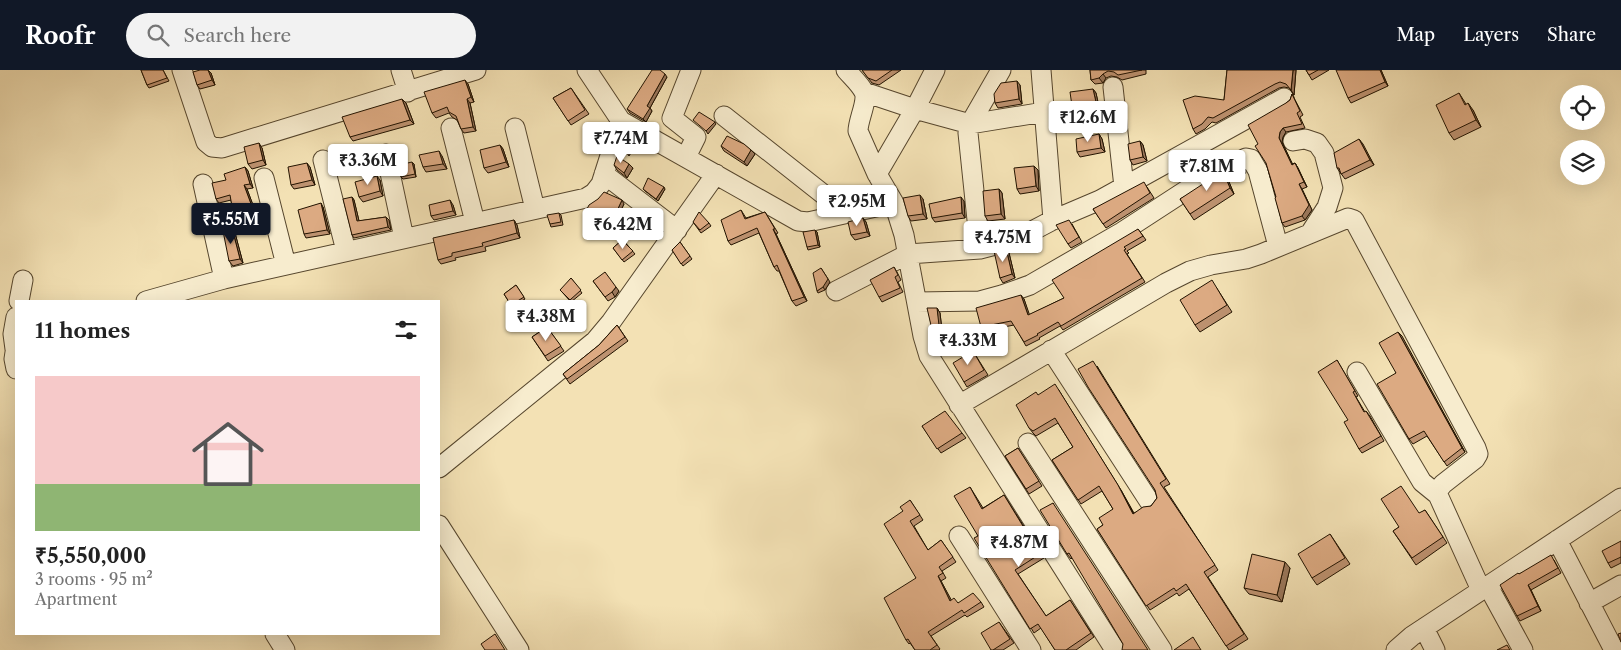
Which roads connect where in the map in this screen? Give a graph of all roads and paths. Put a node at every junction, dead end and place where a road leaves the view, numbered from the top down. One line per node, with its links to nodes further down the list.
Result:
1 (182, 70): 11 (street)
2 (401, 70): 11 (street)
3 (587, 70): 17 (street)
4 (691, 70): 23 (street)
5 (846, 70): 12 (street)
6 (935, 70): 14 (street)
7 (1001, 70): 18 (street)
8 (1041, 70): 15 (street)
9 (474, 71): 11 (street)
10 (1114, 87): 30 (street)
11 (408, 92)
12 (864, 92): 14 (street); 27 (street)
13 (1284, 98): 30 (street)
14 (915, 109): 18 (street); 27 (street)
15 (1044, 112): 18 (street); 34 (street)
16 (724, 116): 33 (street)
17 (621, 121): 23 (street); 25 (street)
18 (970, 124): 40 (street)
19 (451, 128): 35 (street)
20 (515, 128): 32 (street)
21 (1293, 141): 37 (street)
22 (386, 154): 38 (street)
23 (686, 158): 26 (street)
24 (323, 160): 41 (street)
25 (604, 174): 32 (street); 36 (street)
26 (716, 174): 33 (street); 36 (street)
27 (877, 174): 31 (street)
28 (264, 178): 43 (street)
29 (203, 184): 44 (street)
30 (1124, 187): 34 (street)
31 (894, 203): 33 (street); 42 (street)
32 (535, 209): 35 (street)
33 (847, 213)
34 (1054, 220): 40 (street)
35 (475, 222): 38 (street)
36 (677, 230): 57 (street)
37 (1311, 232): 39 (street); 58 (street)
38 (404, 238): 41 (street)
39 (1278, 246): 49 (street); 52 (street)
40 (980, 249): 42 (street)
41 (346, 251): 43 (street)
42 (908, 254): 46 (street); 49 (street)
43 (286, 265): 44 (street)
44 (224, 279): 48 (street)
45 (23, 280): 47 (street)
46 (836, 291)
47 (19, 300)
48 (150, 300)
49 (917, 302): 55 (street)
50 (15, 323): 51 (street)
51 (15, 347): 53 (street)
52 (1051, 350): 55 (street); 59 (street)
53 (15, 364)
54 (1357, 372): 58 (street)
55 (959, 405): 72 (street)
56 (1028, 443): 73 (street)
57 (440, 467)
58 (1438, 495): 65 (street)
59 (1149, 501)
60 (1620, 502): 63 (street)
61 (440, 527): 70 (street)
62 (959, 536): 71 (street)
63 (1557, 540): 65 (street); 66 (street)
64 (1621, 586): 66 (street)
65 (1485, 588): 67 (street); 76 (street)
66 (1589, 603): 77 (street)
67 (1424, 628): 74 (street); 75 (street)
68 (276, 635): 69 (street)
69 (285, 650)
70 (519, 650)
71 (1031, 650)
72 (1115, 650)
73 (1162, 650)
74 (1396, 650)
75 (1435, 650)
76 (1522, 650)
77 (1614, 650)

